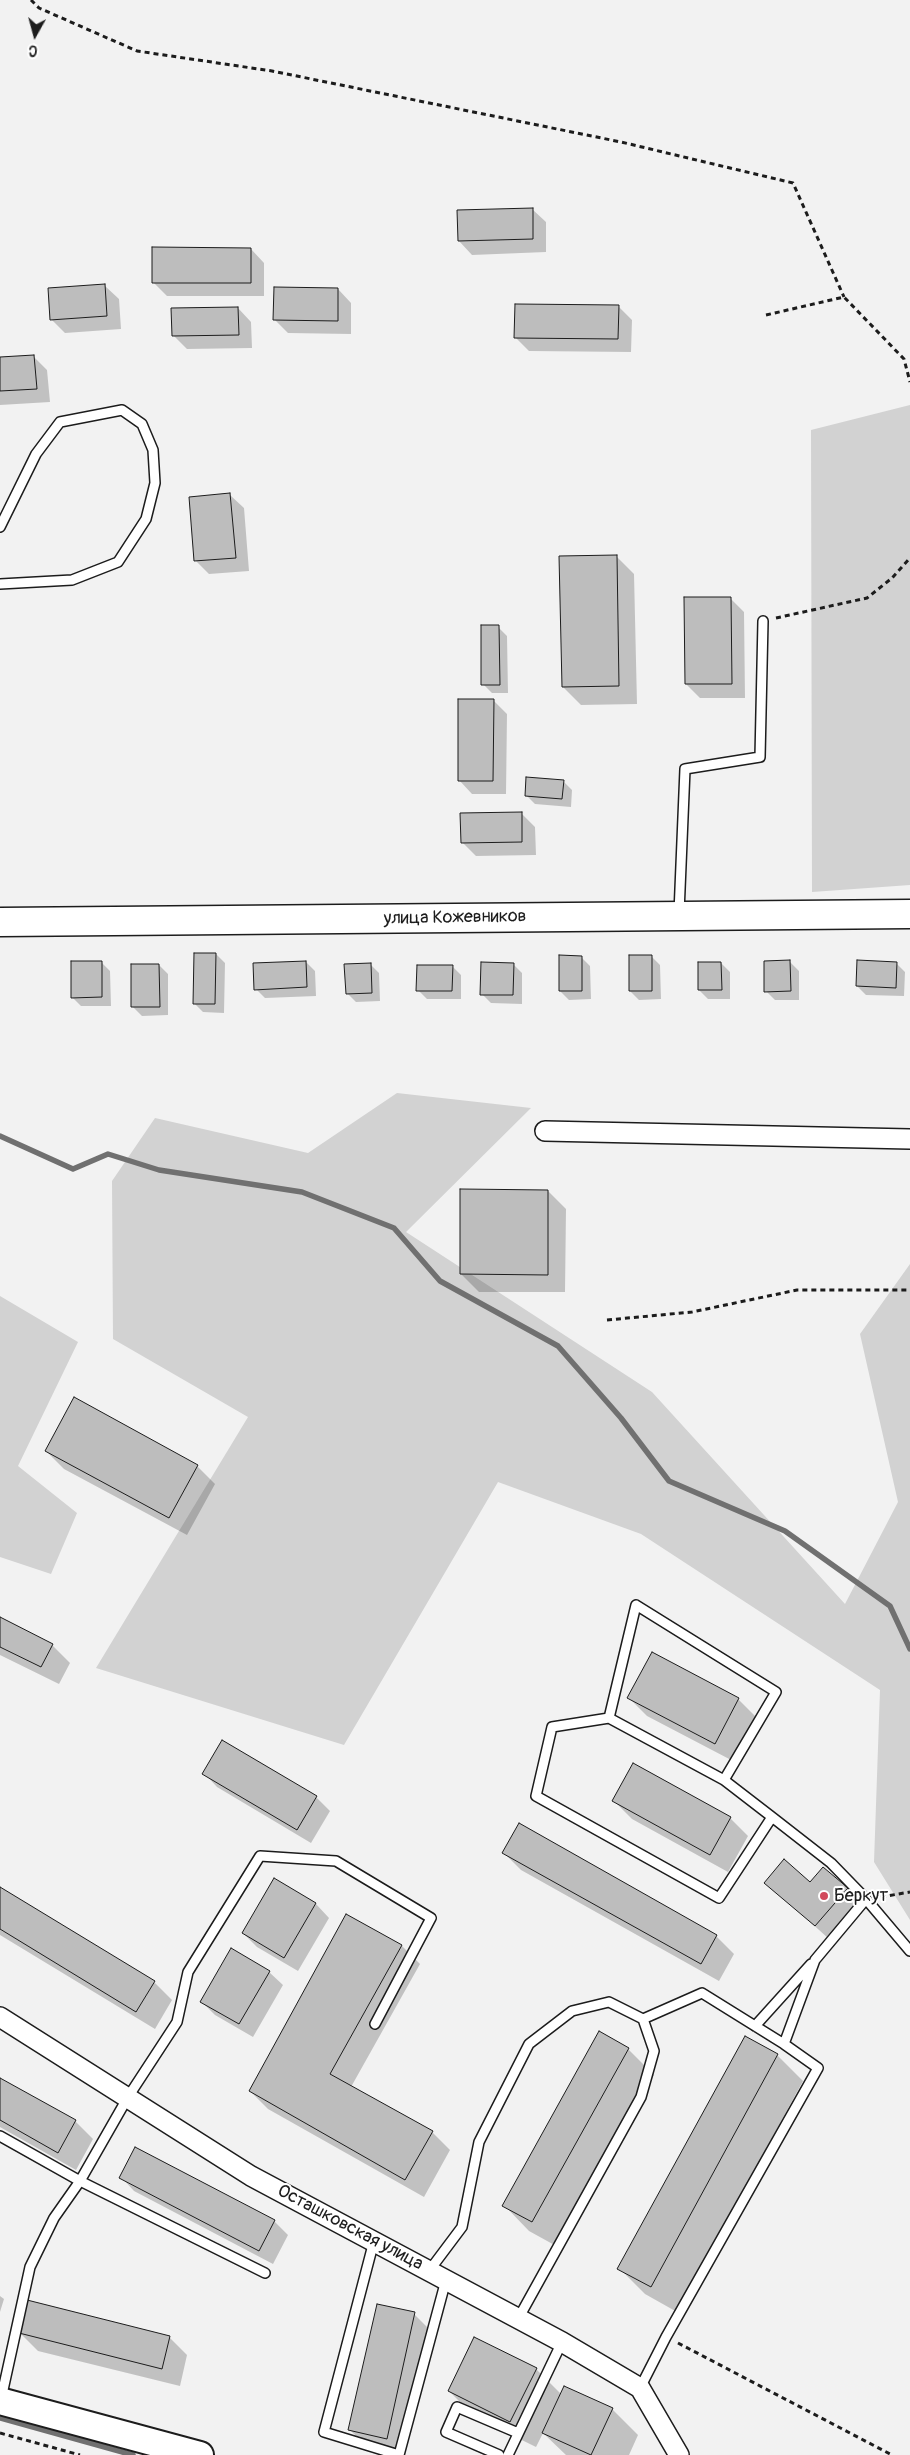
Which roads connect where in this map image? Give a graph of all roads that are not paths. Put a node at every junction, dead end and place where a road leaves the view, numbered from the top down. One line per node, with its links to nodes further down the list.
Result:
1 (0, 527): 2 (lane)
2 (0, 584)
3 (763, 621): 5 (lane)
4 (910, 914): 5 (main road, улица Кожевников)
5 (679, 916): 6 (main road, улица Кожевников)
6 (0, 922)
7 (545, 1131): 8 (street)
8 (910, 1139)
9 (609, 1718): 10 (lane); 10 (lane); 11 (lane)
10 (724, 1780): 11 (lane)
11 (772, 1817): 12 (lane)
12 (866, 1899): 13 (lane); 14 (lane)
13 (910, 1951)
14 (815, 1960): 18 (lane); 19 (lane)
15 (0, 2017): 20 (street, Осташковская улица)
16 (643, 2019): 18 (lane); 24 (lane); 27 (lane)
17 (375, 2024): 20 (lane)
18 (755, 2026): 19 (lane)
19 (784, 2044): 29 (lane)
20 (128, 2097): 22 (lane); 23 (street, Осташковская улица)
21 (0, 2136): 22 (lane)
22 (80, 2181): 25 (lane); 30 (lane)
23 (374, 2242): 24 (street, Осташковская улица); 26 (lane)
24 (429, 2271): 26 (street, Осташковская улица)
25 (265, 2273)
26 (446, 2280): 27 (street, Осташковская улица)
27 (518, 2319): 28 (street, Осташковская улица)
28 (562, 2342): 29 (street, Осташковская улица); 31 (lane)
29 (640, 2388): 35 (street, Осташковская улица)
30 (0, 2401): 32 (street)
31 (518, 2433): 33 (lane); 34 (lane)
32 (200, 2455)
33 (499, 2455)
34 (508, 2455)
35 (679, 2455)

